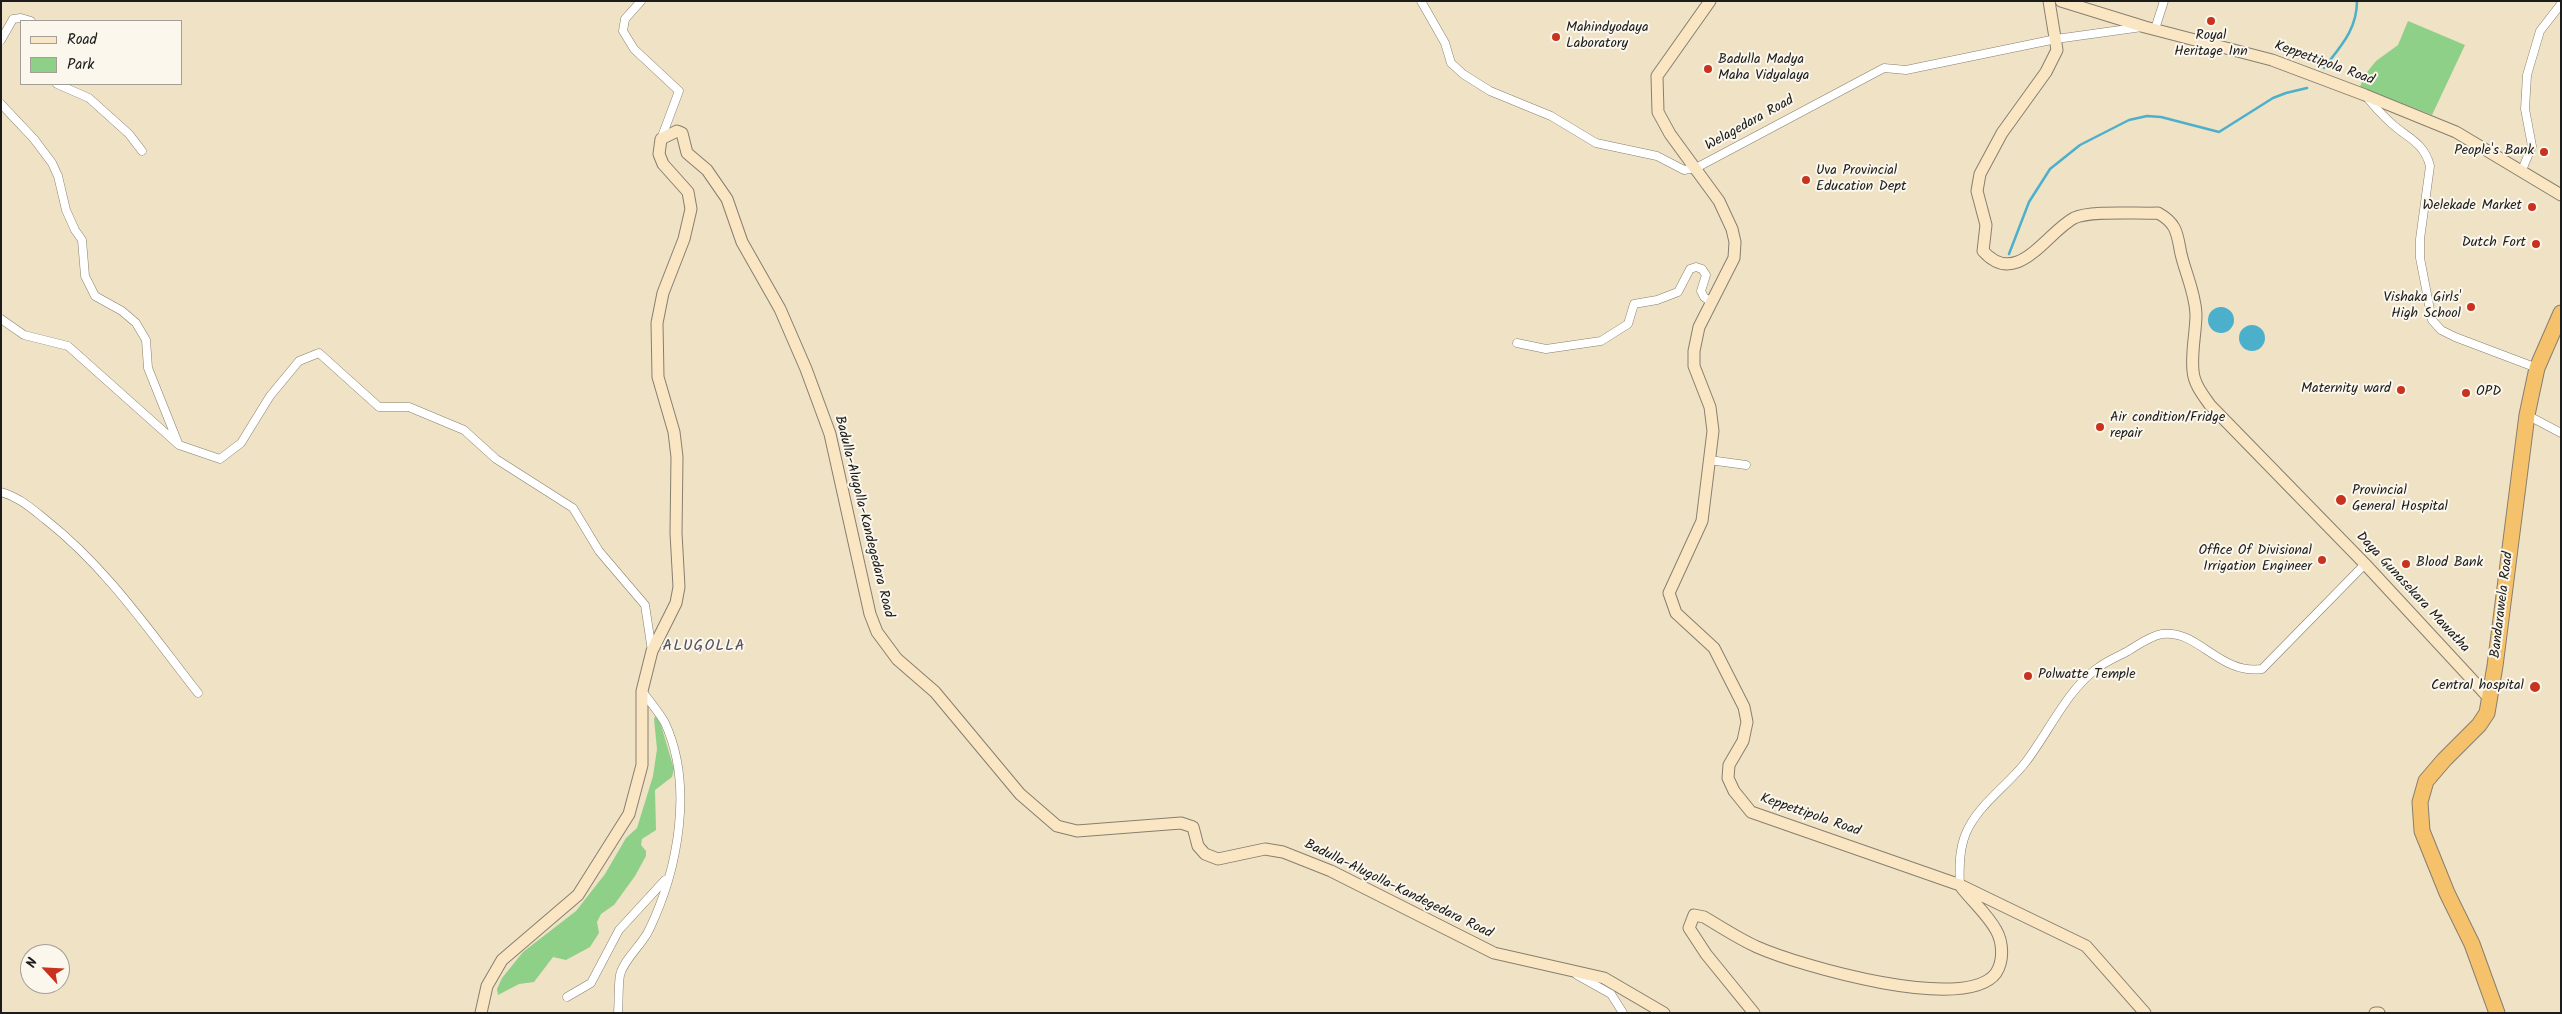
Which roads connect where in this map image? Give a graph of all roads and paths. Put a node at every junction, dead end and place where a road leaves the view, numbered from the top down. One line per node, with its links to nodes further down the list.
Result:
1 (641, 1): 15 (street)
2 (1421, 1): 17 (street, Welagedara Road)
3 (1710, 1): 17 (main road, Keppettipola Road)
4 (2049, 1): 10 (main road, Daya Gunasekara Mawatha)
5 (2061, 1): 9 (main road, Keppettipola Road)
6 (2164, 1): 9 (street)
7 (2561, 4): 18 (street)
8 (28, 20): 11 (street)
9 (2150, 28): 10 (street, Welagedara Road); 13 (main road, Keppettipola Road)
10 (2056, 39): 17 (street, Welagedara Road); 31 (main road, Daya Gunasekara Mawatha)
11 (1, 40)
12 (59, 85): 16 (street)
13 (2365, 95): 18 (main road, Keppettipola Road); 24 (street)
14 (1, 104): 27 (street)
15 (661, 139): 32 (main road); 38 (main road, Badulla-Alugolla-Kandegedara Road)
16 (142, 150)
17 (1696, 168): 20 (main road, Keppettipola Road)
18 (2522, 170): 19 (main road, Keppettipola Road)
19 (2561, 195)
20 (1711, 302): 23 (street); 28 (main road, Keppettipola Road)
21 (2561, 313): 24 (highway, Bandarawela Road)
22 (1, 319): 27 (street)
23 (1517, 343)
24 (2537, 368): 25 (highway, Bandarawela Road)
25 (2527, 415): 26 (street); 35 (highway, Bandarawela Road)
26 (2561, 433)
27 (179, 445): 32 (street)
28 (1709, 460): 29 (street); 37 (main road, Keppettipola Road)
29 (1746, 465)
30 (1, 492): 34 (street)
31 (2364, 564): 35 (main road, Daya Gunasekara Mawatha); 37 (street)
32 (652, 651): 33 (main road)
33 (642, 691): 36 (street); 40 (main road)
34 (198, 693)
35 (2490, 700): 46 (highway, Bandarawela Road)
36 (668, 876): 39 (street); 41 (street)
37 (1960, 885): 44 (main road); 45 (main road, Keppettipola Road)
38 (1566, 969): 42 (street); 43 (main road, Badulla-Alugolla-Kandegedara Road)
39 (567, 997)
40 (481, 1013)
41 (618, 1013)
42 (1623, 1013)
43 (1664, 1013)
44 (1754, 1013)
45 (2145, 1013)
46 (2497, 1013)

